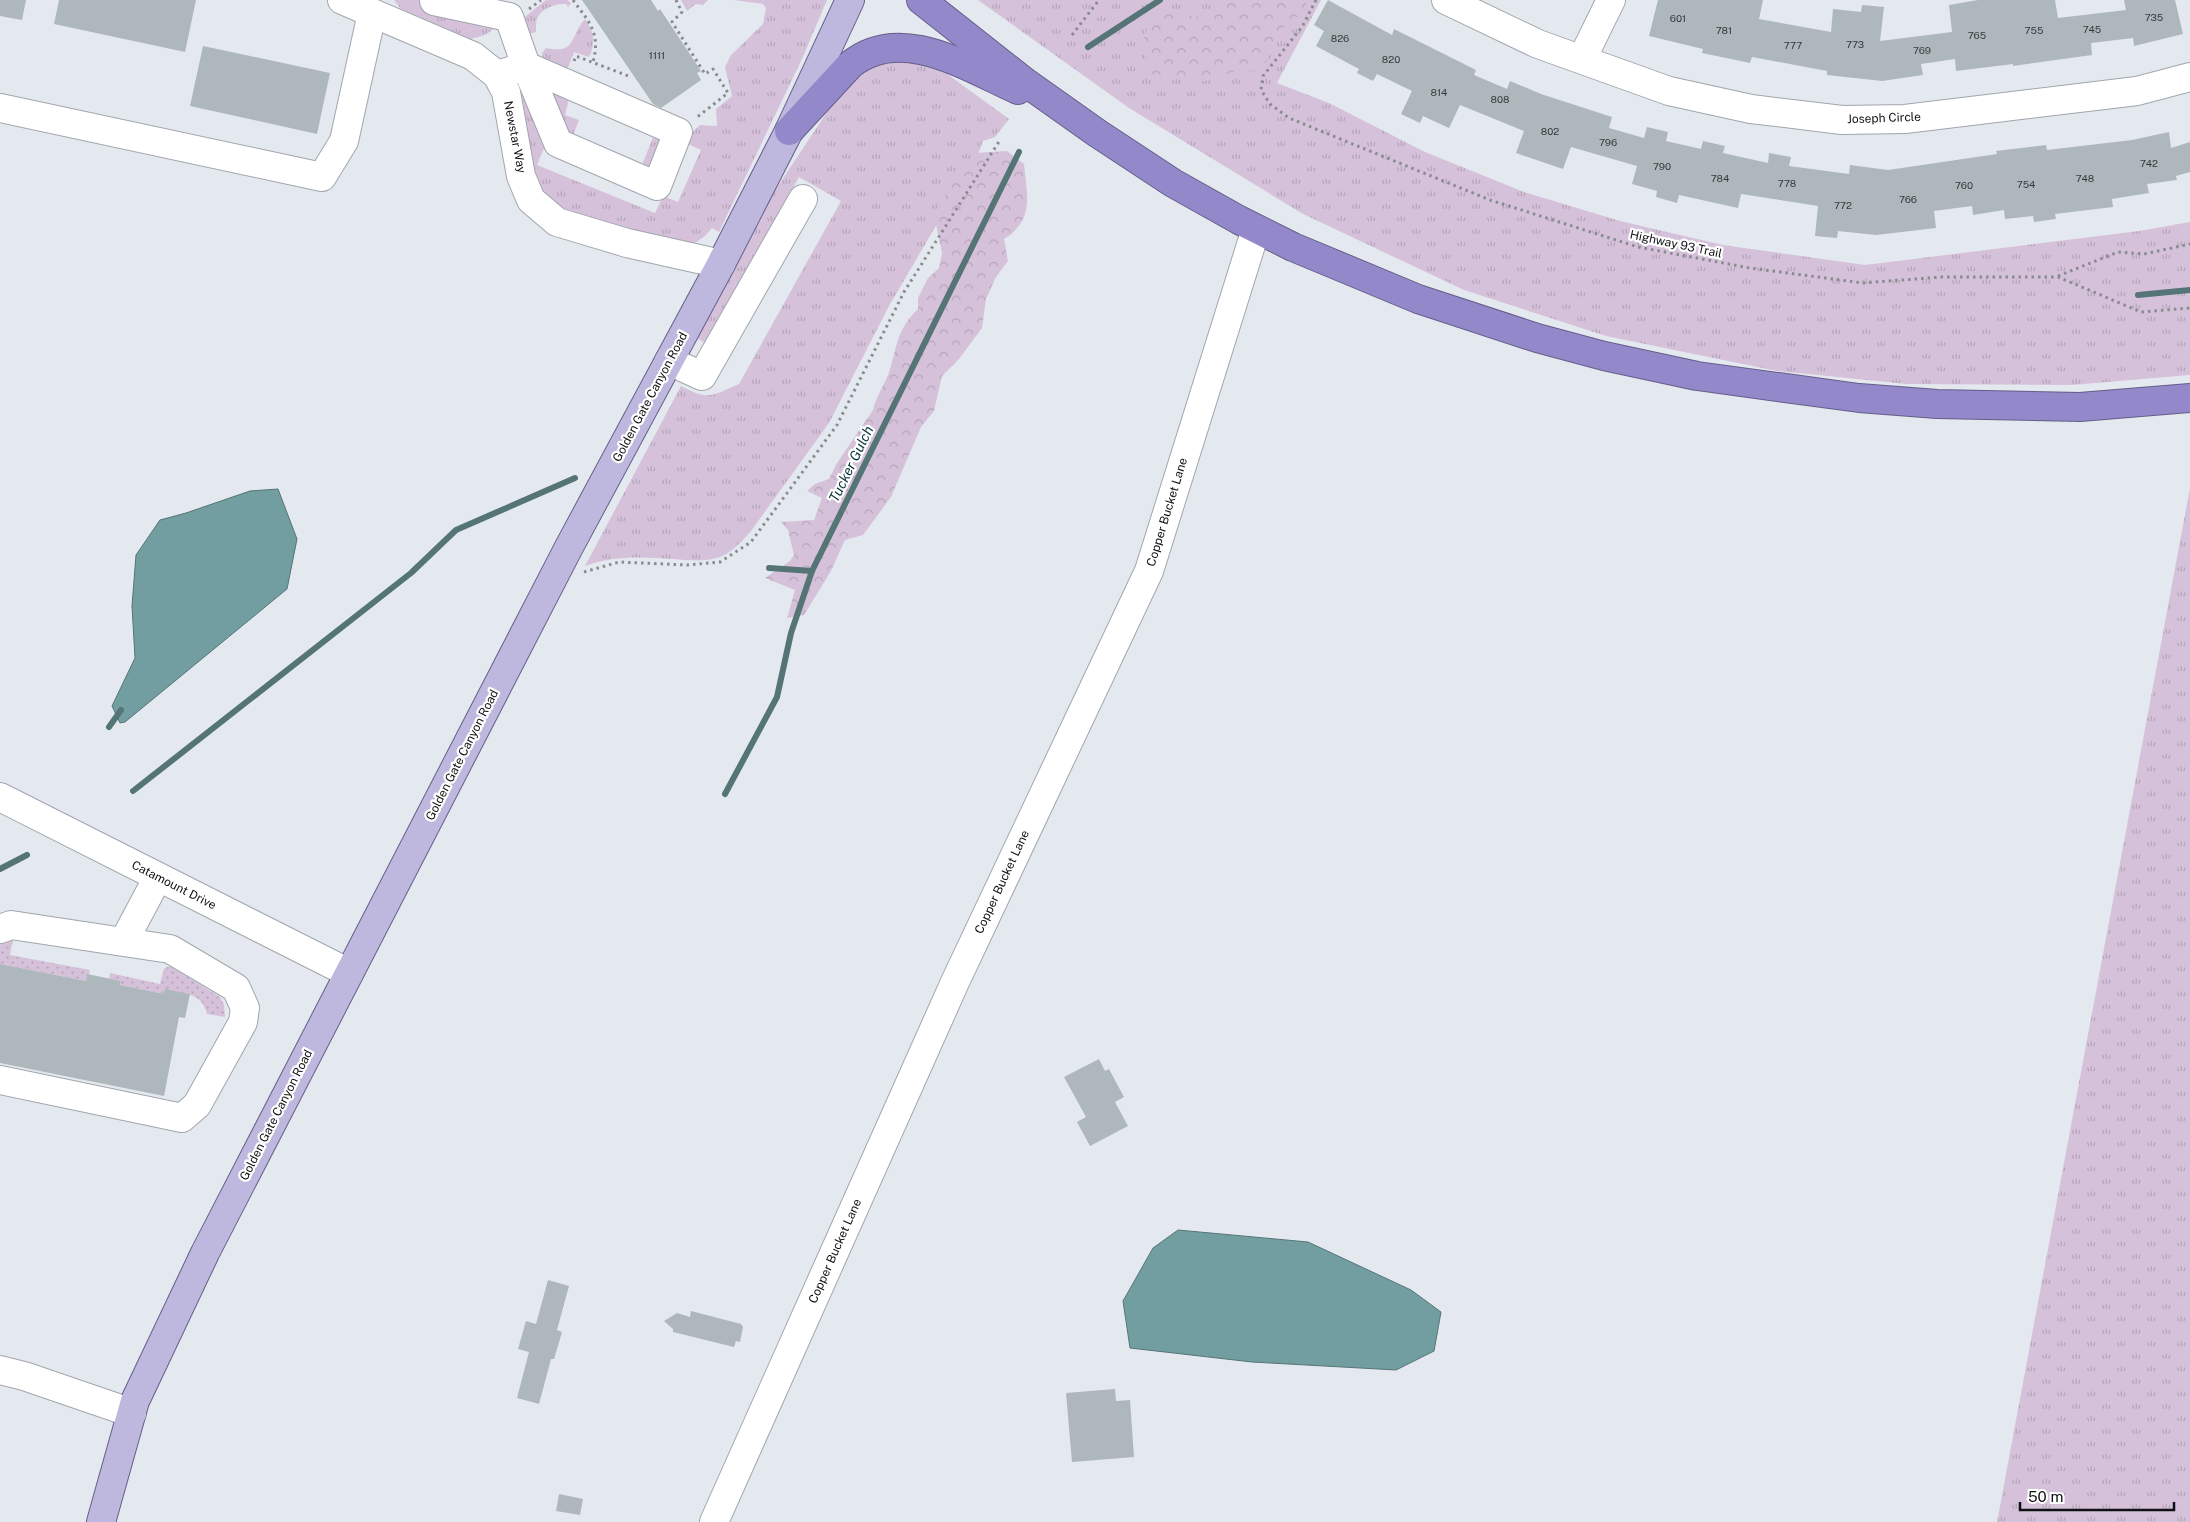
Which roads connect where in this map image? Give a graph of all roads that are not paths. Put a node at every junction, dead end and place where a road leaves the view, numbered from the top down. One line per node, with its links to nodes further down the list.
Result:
1 (850, 0): 13 (main road, Golden Gate Canyon Road)
2 (921, 0): 12 (highway)
3 (1446, 0): 7 (street, Joseph Circle)
4 (1611, 0): 7 (street)
5 (434, 1): 8 (street)
6 (362, 6): 9 (street, Newstar Way); 11 (street)
7 (1582, 59): 10 (street, Joseph Circle)
8 (526, 66): 8 (street); 9 (street)
9 (497, 75): 16 (street, Newstar Way)
10 (2190, 77)
11 (0, 108)
12 (1068, 112): 13 (highway); 15 (highway)
13 (789, 131): 16 (main road, Golden Gate Canyon Road)
14 (803, 198): 17 (street)
15 (1256, 229): 18 (highway); 28 (street, Copper Bucket Lane)
16 (720, 264): 17 (main road, Golden Gate Canyon Road)
17 (669, 361): 23 (main road, Golden Gate Canyon Road)
18 (2190, 398)
19 (0, 796): 20 (street, Catamount Drive)
20 (158, 877): 22 (street); 23 (street, Catamount Drive)
21 (0, 928): 22 (street)
22 (124, 942): 24 (street)
23 (349, 973): 26 (main road, Golden Gate Canyon Road)
24 (0, 1080)
25 (0, 1370): 26 (street)
26 (132, 1413): 27 (main road, Golden Gate Canyon Road)
27 (101, 1522)
28 (714, 1522)

